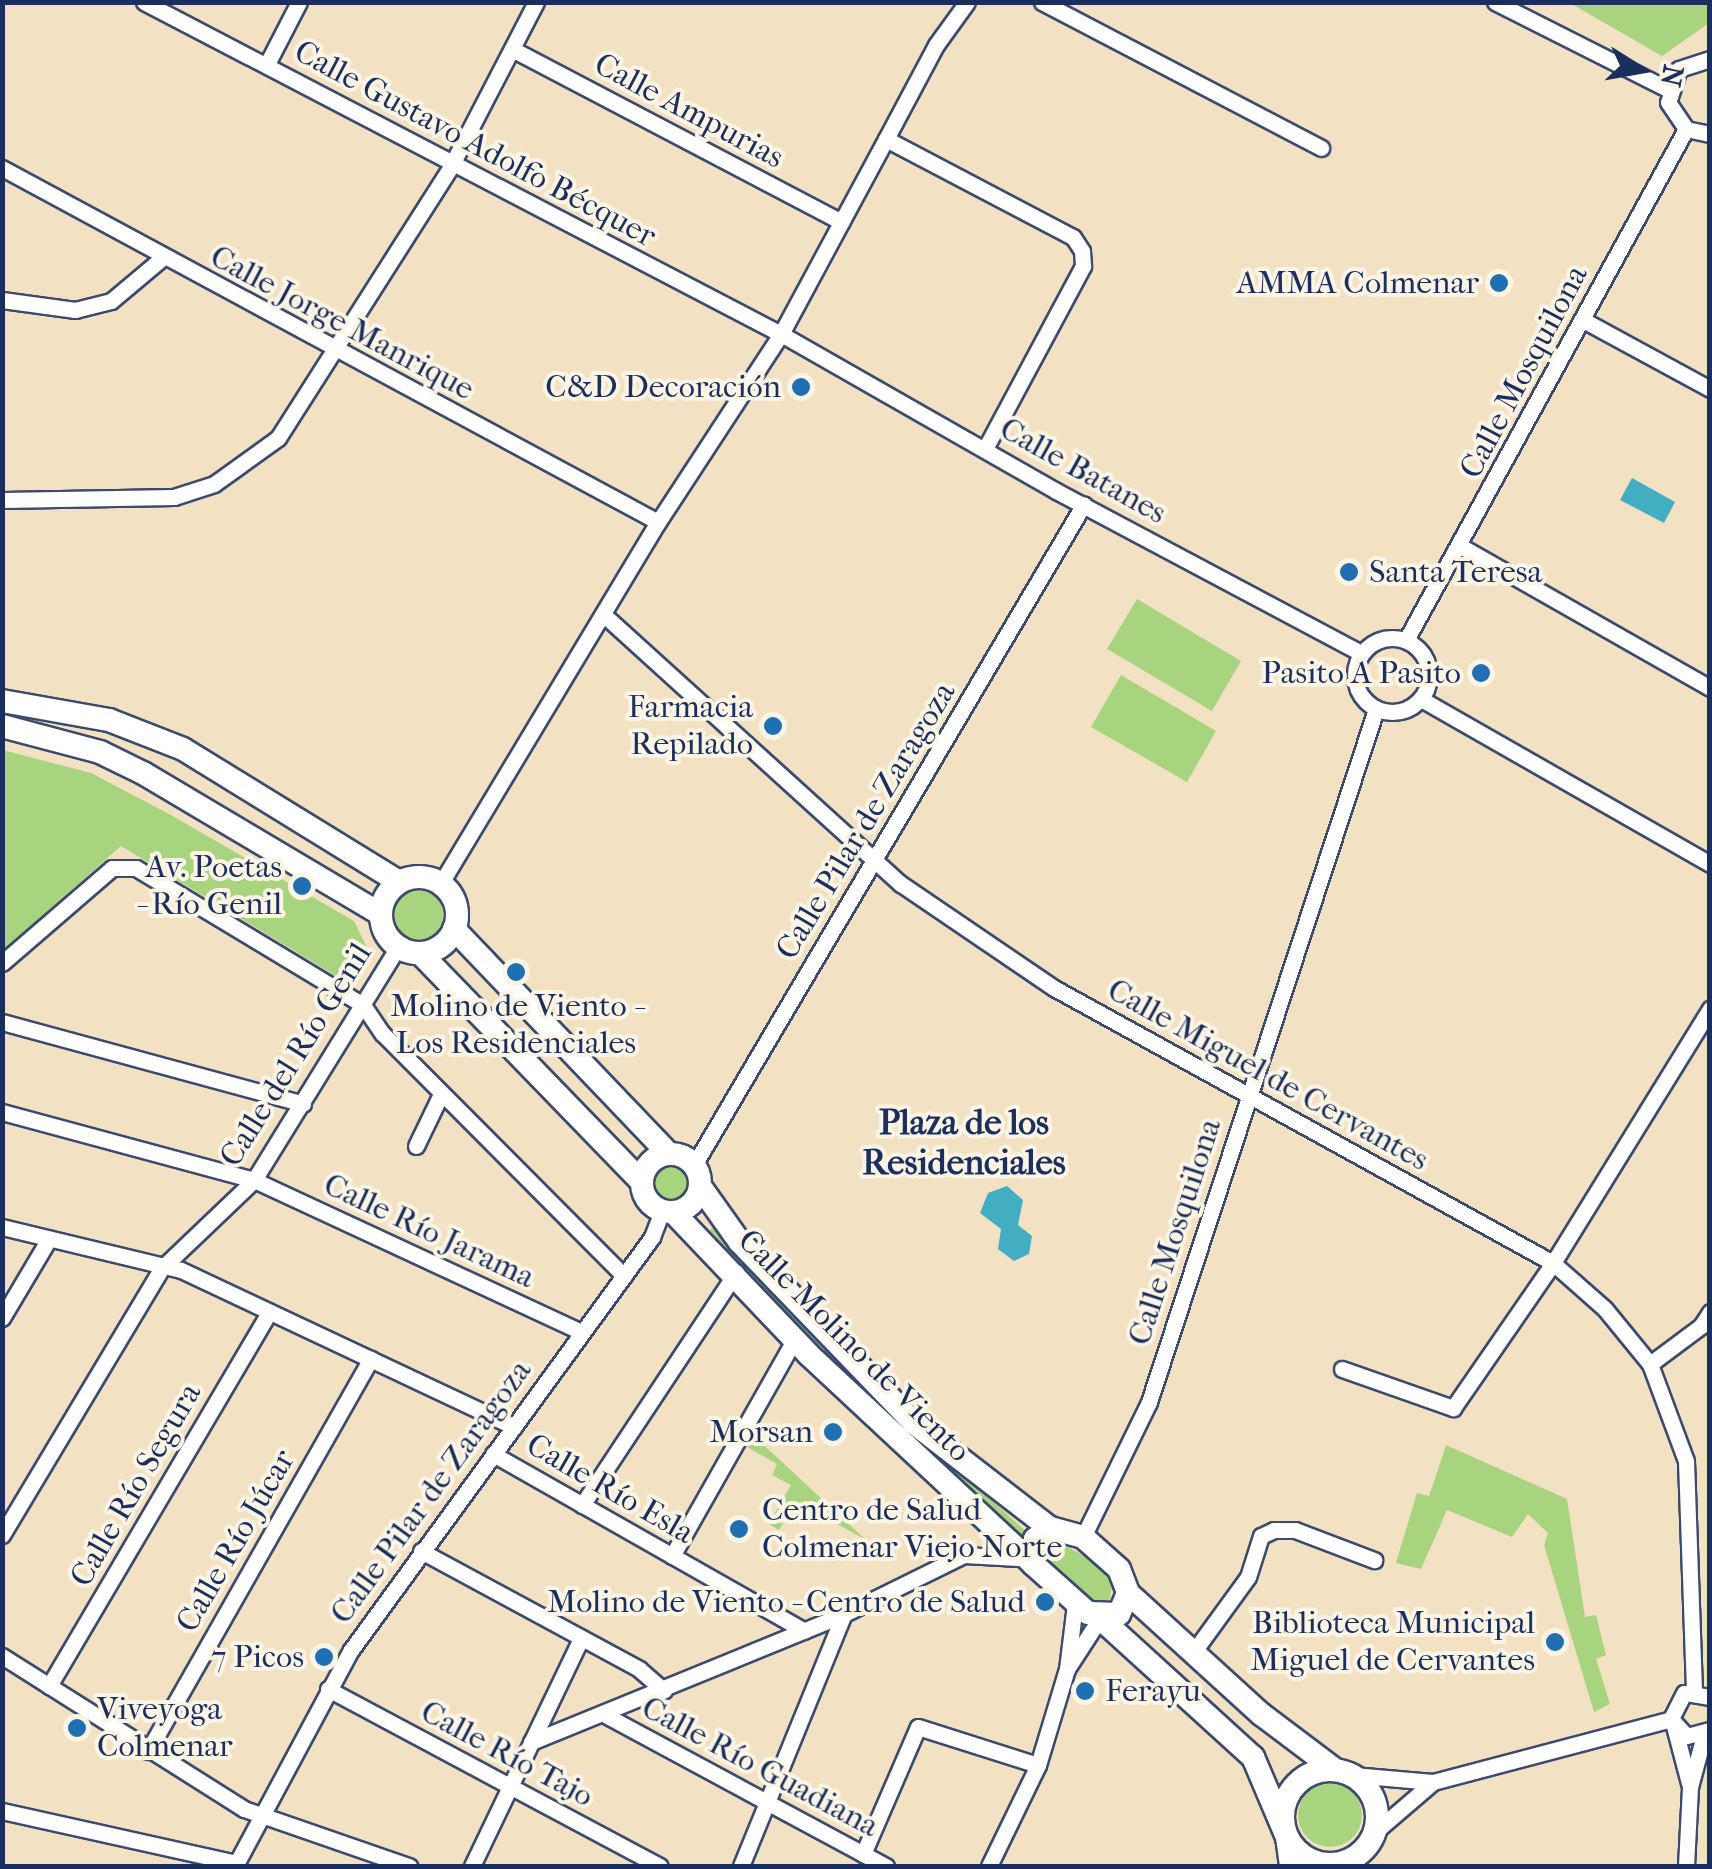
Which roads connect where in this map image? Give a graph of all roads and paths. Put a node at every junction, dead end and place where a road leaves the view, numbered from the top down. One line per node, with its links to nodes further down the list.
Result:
1 (144, 2): 9 (street, Calle Gustavo Adolfo Bécquer)
2 (299, 2): 9 (street)
3 (536, 2): 7 (street)
4 (967, 2): 13 (street)
5 (1042, 2): 14 (street)
6 (1494, 2): 10 (street)
7 (512, 49): 15 (street); 17 (street, Calle Ampurias)
8 (1710, 59): 10 (street)
9 (267, 64): 15 (street, Calle Gustavo Adolfo Bécquer)
10 (1668, 90): 11 (street)
11 (1686, 129): 12 (street); 20 (street, Calle Mosquilona)
12 (1710, 134)
13 (886, 139): 17 (street); 24 (street)
14 (1321, 148)
15 (451, 166): 21 (street, Calle Gustavo Adolfo Bécquer); 22 (street)
16 (2, 168): 18 (street, Calle Jorge Manrique)
17 (841, 222): 21 (street)
18 (161, 259): 19 (street); 22 (street, Calle Jorge Manrique)
19 (2, 300)
20 (1583, 320): 23 (street); 28 (street, Calle Mosquilona)
21 (780, 334): 24 (street, Calle Batanes); 27 (street)
22 (337, 350): 25 (street); 27 (street, Calle Jorge Manrique)
23 (1710, 388)
24 (985, 449): 26 (street, Calle Batanes)
25 (2, 500)
26 (1084, 504): 31 (street, Calle Batanes); 37 (street, Calle Pilar de Zaragoza)
27 (658, 522): 29 (street)
28 (1462, 546): 30 (street, Calle Mosquilona); 32 (street)
29 (604, 615): 37 (street, Calle Miguel de Cervantes); 40 (street)
30 (1406, 640): 31 (street); 33 (street)
31 (1361, 653): 35 (street)
32 (1710, 688)
33 (1421, 699): 35 (street); 38 (street)
34 (2, 701): 39 (main road)
35 (1376, 709): 49 (street, Calle Mosquilona)
36 (2, 726): 41 (main road)
37 (874, 863): 49 (street, Calle Miguel de Cervantes); 54 (street, Calle Pilar de Zaragoza)
38 (1710, 864)
39 (398, 882): 40 (main road); 41 (main road)
40 (441, 884): 42 (main road)
41 (380, 914): 43 (main road)
42 (454, 929): 43 (main road); 53 (main road)
43 (409, 950): 45 (street, Calle del Río Genil); 56 (main road)
44 (2, 963): 45 (street)
45 (363, 1005): 48 (street); 50 (street, Calle del Río Genil)
46 (1710, 1009): 60 (street)
47 (2, 1022): 50 (street)
48 (442, 1094): 52 (street); 63 (street)
49 (1248, 1096): 60 (street, Calle Miguel de Cervantes); 77 (street, Calle Mosquilona)
50 (303, 1104): 55 (street, Calle del Río Genil)
51 (2, 1112): 55 (street, Calle Río Jarama)
52 (416, 1146)
53 (669, 1154): 54 (main road); 56 (main road)
54 (697, 1176): 57 (main road); 75 (main road, Calle Molino de Viento)
55 (254, 1180): 61 (street, Calle del Río Genil); 67 (street, Calle Río Jarama)
56 (642, 1182): 57 (main road)
57 (667, 1211): 62 (main road, Calle Molino de Viento); 63 (street, Calle Pilar de Zaragoza)
58 (2, 1227): 59 (street)
59 (49, 1239): 61 (street); 66 (street)
60 (1553, 1262): 70 (street, Calle Miguel de Cervantes); 71 (street)
61 (162, 1268): 64 (street); 76 (street, Calle del Río Genil)
62 (736, 1272): 68 (main road, Calle Molino de Viento); 74 (street)
63 (624, 1276): 67 (street, Calle Pilar de Zaragoza)
64 (270, 1312): 69 (street); 91 (street, Calle Río Segura)
65 (1710, 1312): 70 (street)
66 (2, 1318)
67 (580, 1332): 72 (street, Calle Pilar de Zaragoza)
68 (795, 1339): 79 (street); 81 (main road, Calle Molino de Viento)
69 (371, 1359): 72 (street); 99 (street, Calle Río Júcar)
70 (1650, 1364): 94 (street, Calle Miguel de Cervantes)
71 (1342, 1368)
72 (514, 1427): 73 (street, Calle Pilar de Zaragoza)
73 (493, 1454): 74 (street, Calle Río Esla); 78 (street, Calle Pilar de Zaragoza)
74 (582, 1504): 79 (street, Calle Río Esla)
75 (1050, 1528): 77 (main road); 81 (main road)
76 (2, 1535)
77 (1083, 1538): 82 (main road)
78 (421, 1551): 87 (street); 92 (street, Calle Pilar de Zaragoza)
79 (672, 1556): 86 (street, Calle Río Esla)
80 (1374, 1560): 88 (street)
81 (1026, 1561): 83 (main road, Calle Molino de Viento); 84 (street)
82 (1128, 1593): 85 (main road); 88 (main road)
83 (1074, 1604): 85 (main road, Calle Molino de Viento); 90 (street)
84 (844, 1614): 86 (street); 105 (street)
85 (1100, 1618): 90 (street); 109 (main road)
86 (804, 1631): 93 (street)
87 (581, 1638): 93 (street); 98 (street)
88 (1192, 1654): 101 (main road)
89 (2, 1656): 91 (street)
90 (1066, 1669): 100 (street)
91 (49, 1686): 99 (street)
92 (328, 1689): 103 (street, Calle Río Tajo); 107 (street, Calle Pilar de Zaragoza)
93 (664, 1691): 95 (street)
94 (1702, 1694): 96 (street)
95 (607, 1716): 98 (street); 105 (street, Calle Río Guadiana)
96 (1673, 1722): 97 (street); 102 (street); 104 (street)
97 (1707, 1733): 104 (street)
98 (531, 1742): 103 (street)
99 (148, 1751): 107 (street)
100 (1038, 1766): 110 (street); 118 (street)
101 (1343, 1772): 102 (street); 108 (main road); 109 (main road)
102 (1433, 1782): 108 (street)
103 (510, 1787): 114 (street); 115 (street, Calle Río Tajo)
104 (1690, 1787): 120 (street)
105 (767, 1802): 110 (street, Calle Río Guadiana); 116 (street)
106 (2, 1811): 112 (street)
107 (262, 1818): 112 (street, Calle Pilar de Zaragoza); 113 (street)
108 (1376, 1831): 111 (main road)
109 (1287, 1837): 111 (main road); 119 (main road)
110 (863, 1854): 117 (street, Calle Río Guadiana)
111 (1360, 1860)
112 (235, 1865)
113 (409, 1866)
114 (472, 1866)
115 (660, 1866)
116 (740, 1866)
117 (886, 1866)
118 (989, 1866)
119 (1291, 1866)
120 (1686, 1866)

